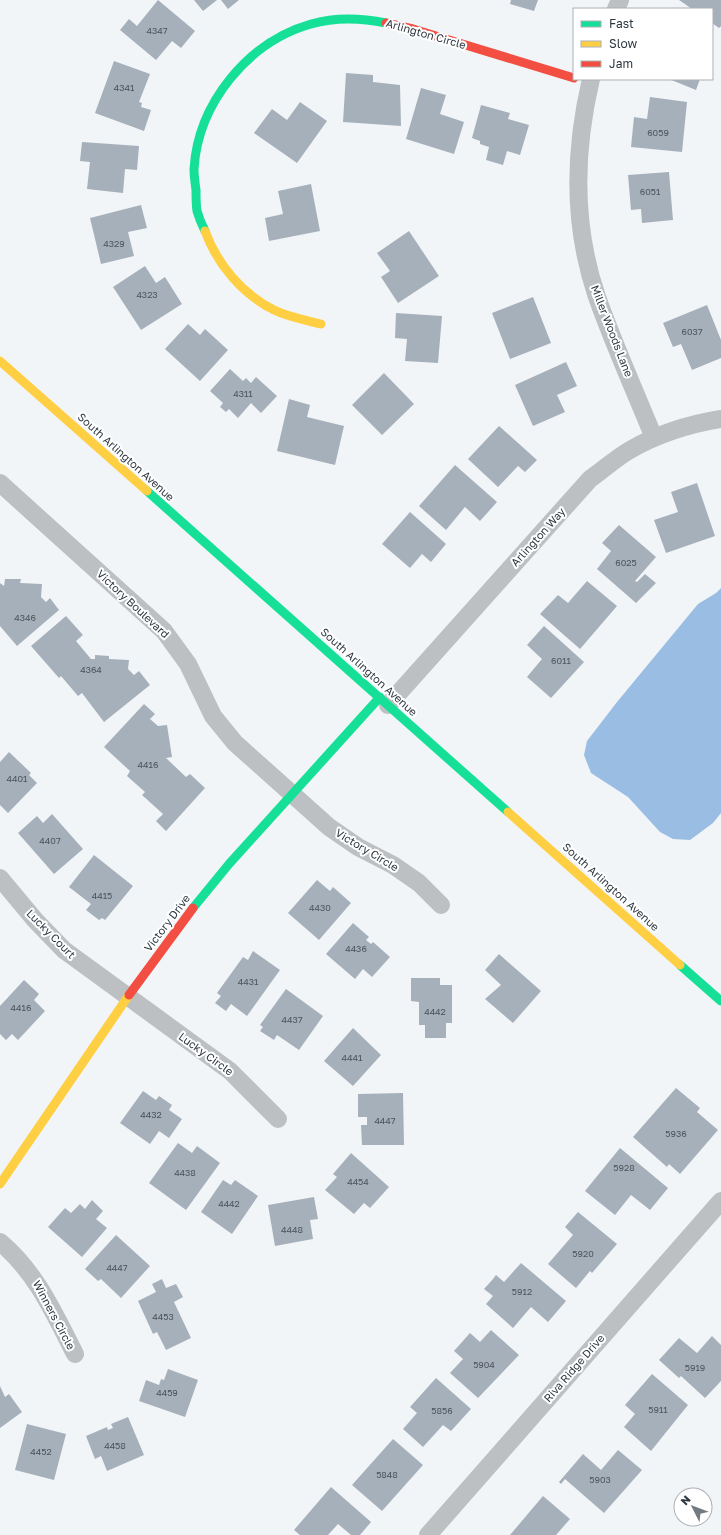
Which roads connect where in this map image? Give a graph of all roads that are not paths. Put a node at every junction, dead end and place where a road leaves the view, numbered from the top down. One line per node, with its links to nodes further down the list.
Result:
1 (573, 77): 3 (street, Arlington Circle)
2 (584, 80): 6 (street, Miller Woods Lane)
3 (322, 324)
4 (0, 361): 8 (street, South Arlington Avenue)
5 (721, 419): 6 (street, Arlington Way)
6 (654, 438): 8 (street, Arlington Way)
7 (0, 483): 9 (street, Victory Boulevard)
8 (384, 701): 9 (street, Victory Drive); 13 (street, South Arlington Avenue)
9 (293, 795): 11 (street, Victory Circle); 12 (street, Victory Drive)
10 (0, 878): 12 (street, Lucky Court)
11 (442, 904)
12 (128, 997): 14 (street, Lucky Circle); 15 (street, Victory Drive)
13 (721, 1001)
14 (278, 1119)
15 (0, 1184)
16 (721, 1201): 19 (street, Riva Ridge Drive)
17 (0, 1242): 18 (street, Winners Circle)
18 (75, 1354)
19 (428, 1535)

